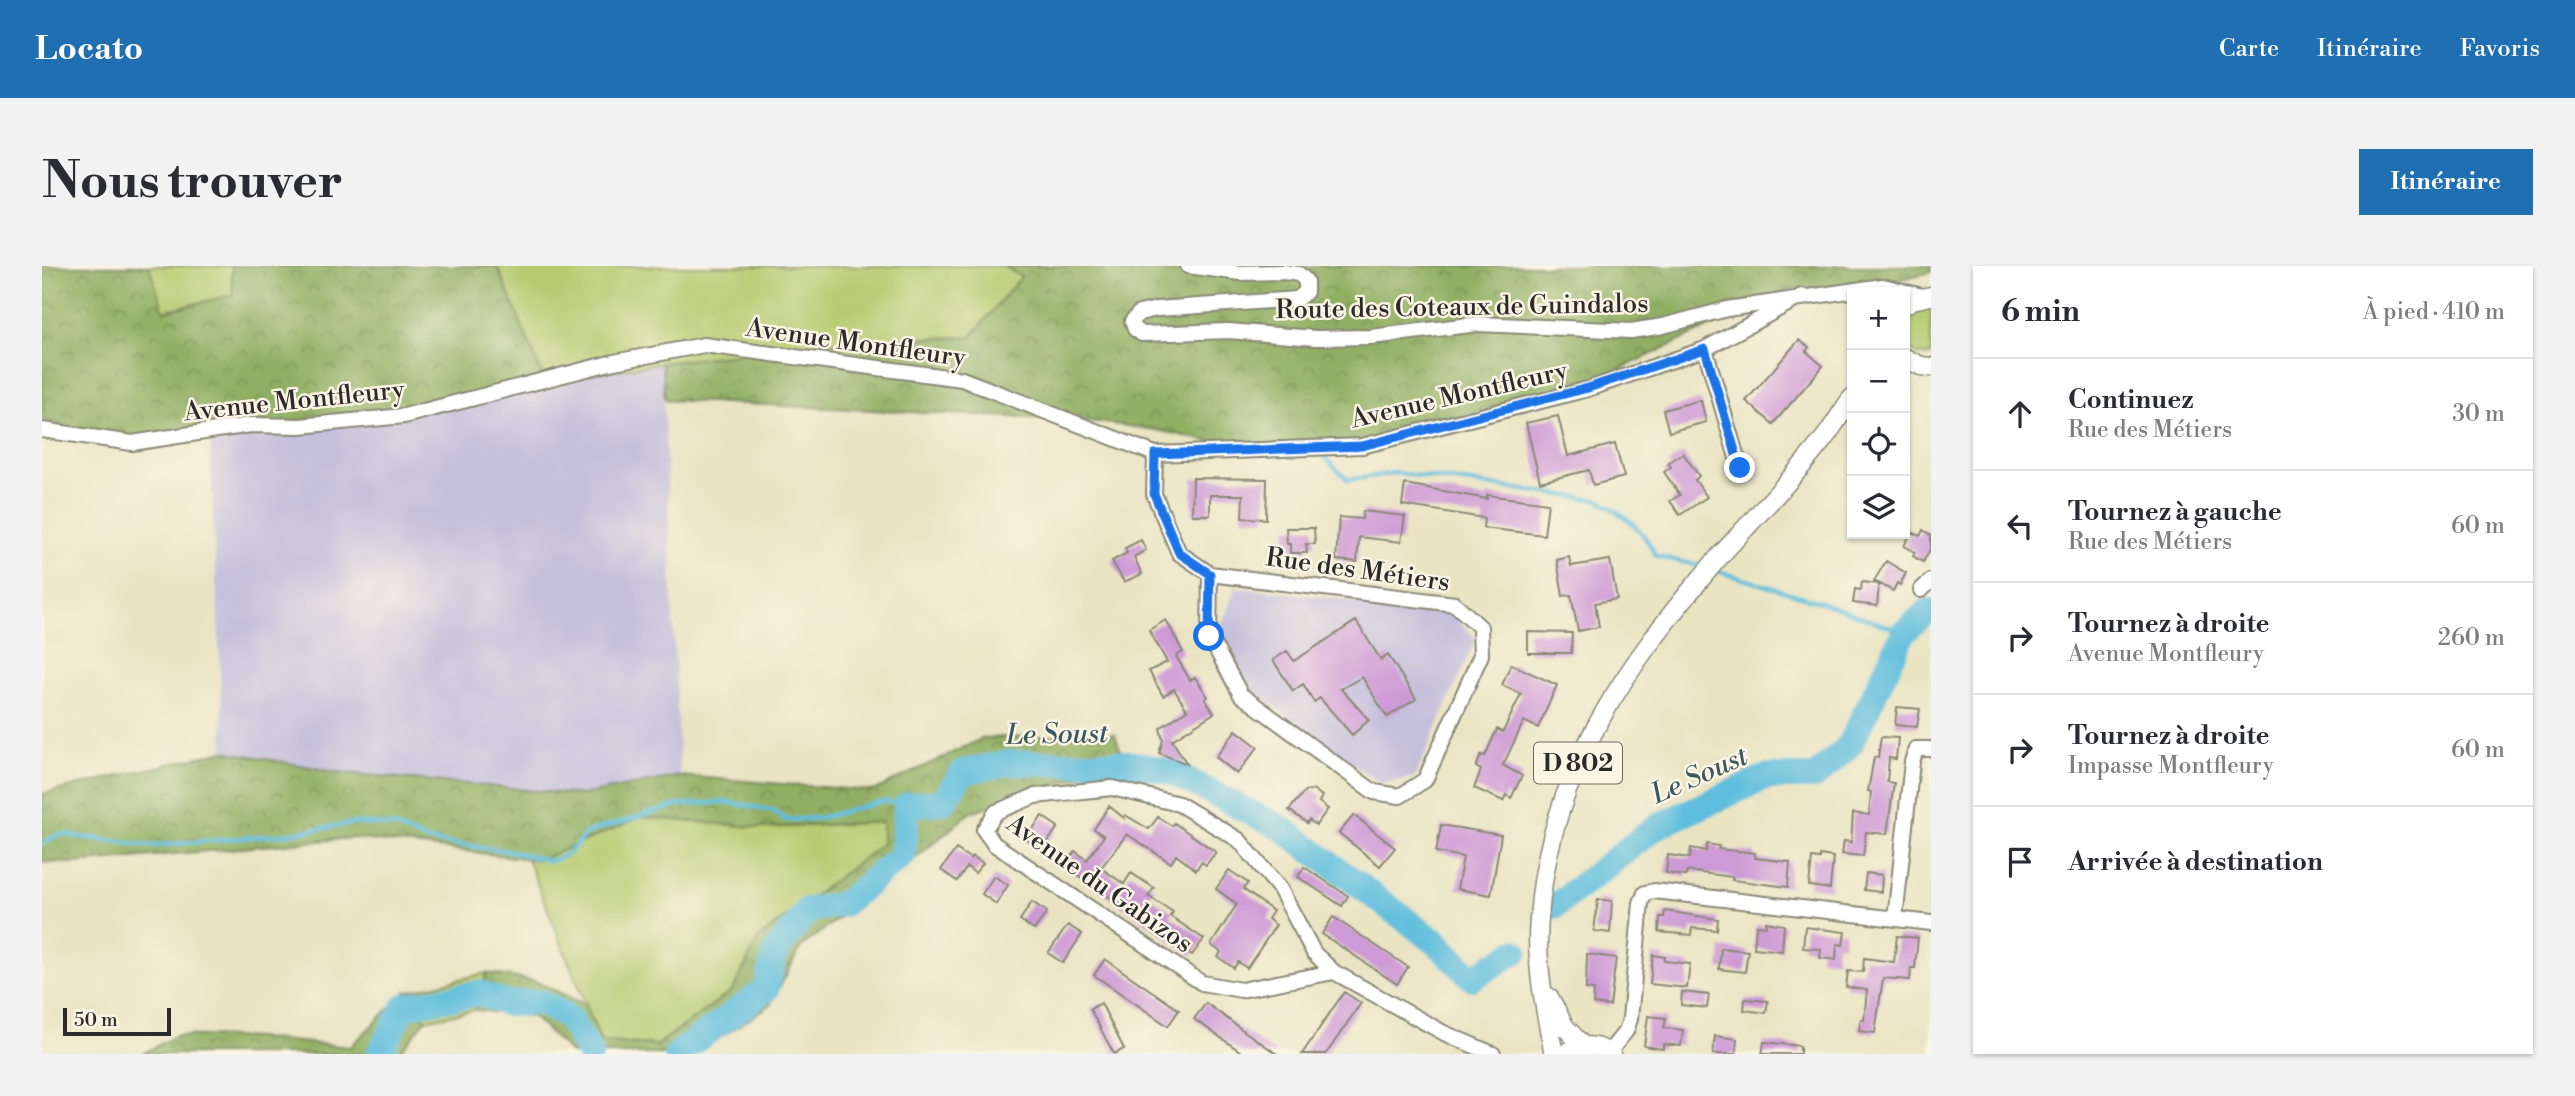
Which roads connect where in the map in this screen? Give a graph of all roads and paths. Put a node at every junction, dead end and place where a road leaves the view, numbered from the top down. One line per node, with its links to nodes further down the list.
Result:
1 (1188, 266): 3 (street, Route des Coteaux de Guindalos)
2 (1847, 292): 3 (street, Route des Coteaux de Guindalos)
3 (1802, 296): 4 (street, Avenue Montfleury)
4 (1705, 349): 11 (street, Avenue Montfleury); 12 (street)
5 (1910, 364): 6 (main road)
6 (1931, 367)
7 (1847, 405): 10 (main road, D 802)
8 (1847, 420): 10 (main road, D 802)
9 (42, 430): 11 (street, Avenue Montfleury)
10 (1823, 440): 18 (main road, D 802)
11 (1155, 454): 13 (street, Rue des Métiers)
12 (1740, 468)
13 (1210, 574): 13 (street, Rue des Métiers)
14 (1924, 749): 15 (street)
15 (1895, 919): 16 (street); 20 (street)
16 (1931, 923)
17 (1334, 972): 17 (street, Avenue du Gabizos); 21 (street, Avenue du Gabizos)
18 (1542, 983): 19 (main road, D 802); 22 (main road, D 802)
19 (1583, 1046): 20 (main road); 23 (main road)
20 (1610, 1053)
21 (1493, 1054)
22 (1554, 1054)
23 (1564, 1054)

